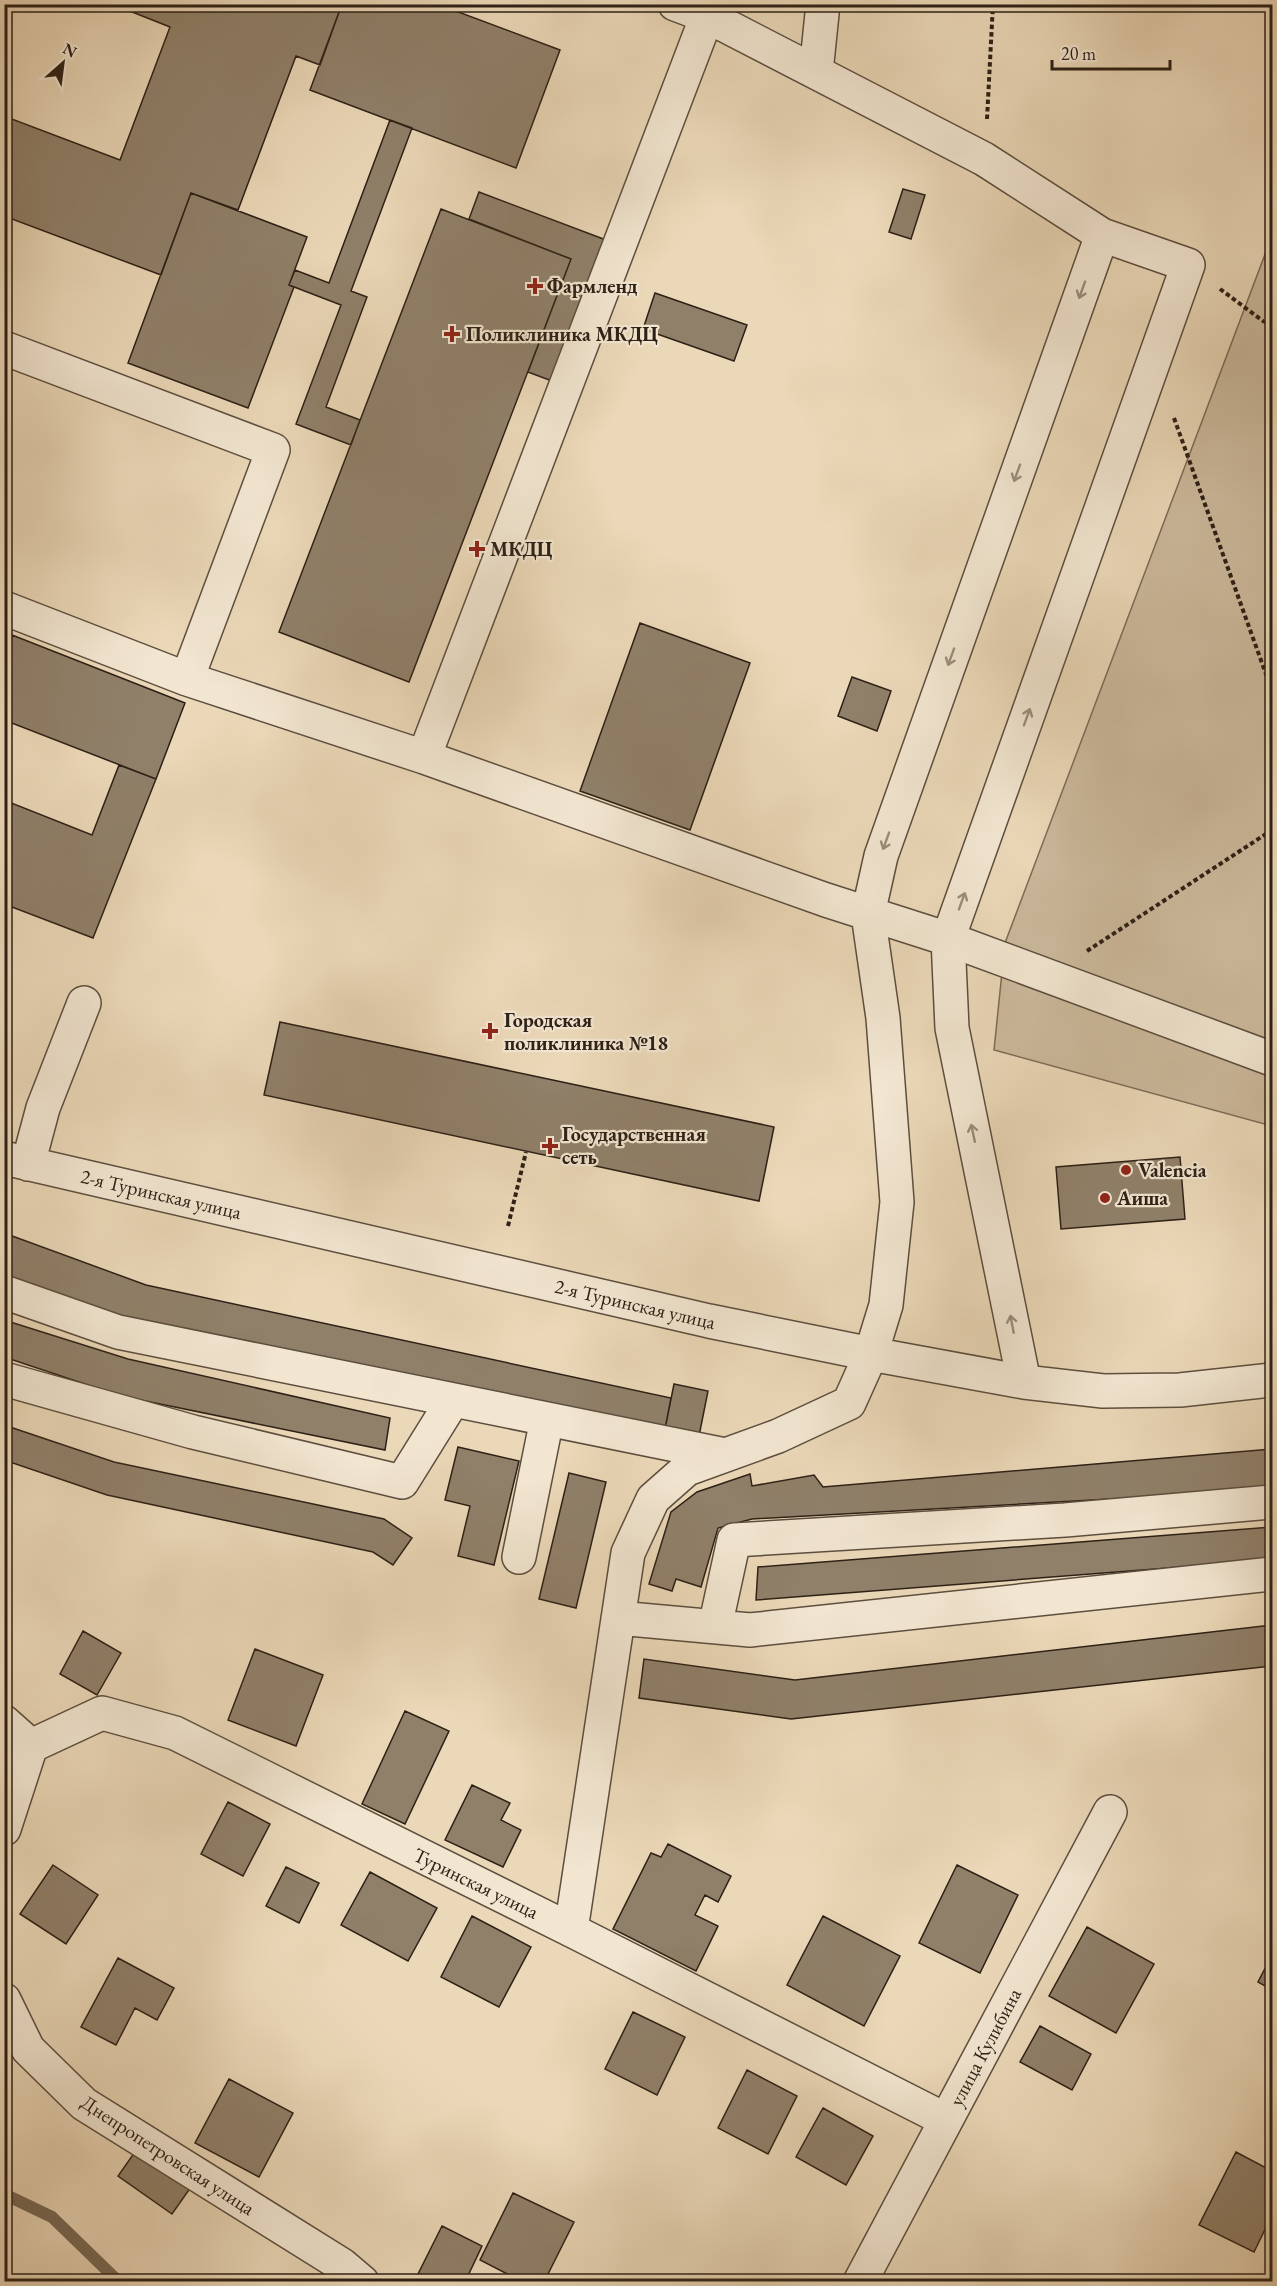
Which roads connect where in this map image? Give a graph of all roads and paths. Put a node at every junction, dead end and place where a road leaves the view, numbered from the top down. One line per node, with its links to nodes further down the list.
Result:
1 (675, 4): 4 (street)
2 (824, 4): 5 (street)
3 (993, 4): 6 (path)
4 (706, 16): 5 (street); 15 (street)
5 (816, 72): 6 (street)
6 (984, 159): 7 (street)
7 (1102, 235): 8 (street); 17 (street, one-way to 17)
8 (1188, 265): 9 (path); 18 (street, one-way to 8)
9 (1272, 325)
10 (4, 348): 13 (street)
11 (1173, 417): 14 (path)
12 (4, 608): 13 (street)
13 (187, 679): 15 (street)
14 (1272, 691)
15 (424, 758): 17 (street)
16 (1272, 830): 19 (path)
17 (868, 914): 18 (street); 26 (street)
18 (948, 939): 19 (street); 29 (street, one-way to 18)
19 (1049, 976): 21 (street)
20 (84, 1004): 23 (street)
21 (1272, 1059)
22 (526, 1152): 24 (path)
23 (16, 1161): 26 (street, 2-я Туринская улица)
24 (508, 1226)
25 (4, 1292): 30 (street)
26 (871, 1354): 29 (street, 2-я Туринская улица); 32 (street)
27 (4, 1379): 30 (street)
28 (1272, 1380): 29 (street, 2-я Туринская улица)
29 (1024, 1382)
30 (453, 1400): 31 (street)
31 (547, 1419): 32 (street); 34 (street)
32 (725, 1455): 36 (street)
33 (1272, 1502): 37 (street)
34 (519, 1557)
35 (1272, 1574): 37 (street)
36 (618, 1618): 37 (street); 42 (street)
37 (715, 1627)
38 (4, 1722): 39 (street)
39 (31, 1746): 41 (street); 42 (street, Туринская улица)
40 (1110, 1812): 44 (street, улица Кулибина)
41 (4, 1829)
42 (571, 1930): 44 (street, Туринская улица)
43 (4, 2000): 45 (street, Днепропетровская улица)
44 (946, 2120): 46 (street, улица Кулибина)
45 (362, 2282)
46 (860, 2282)

